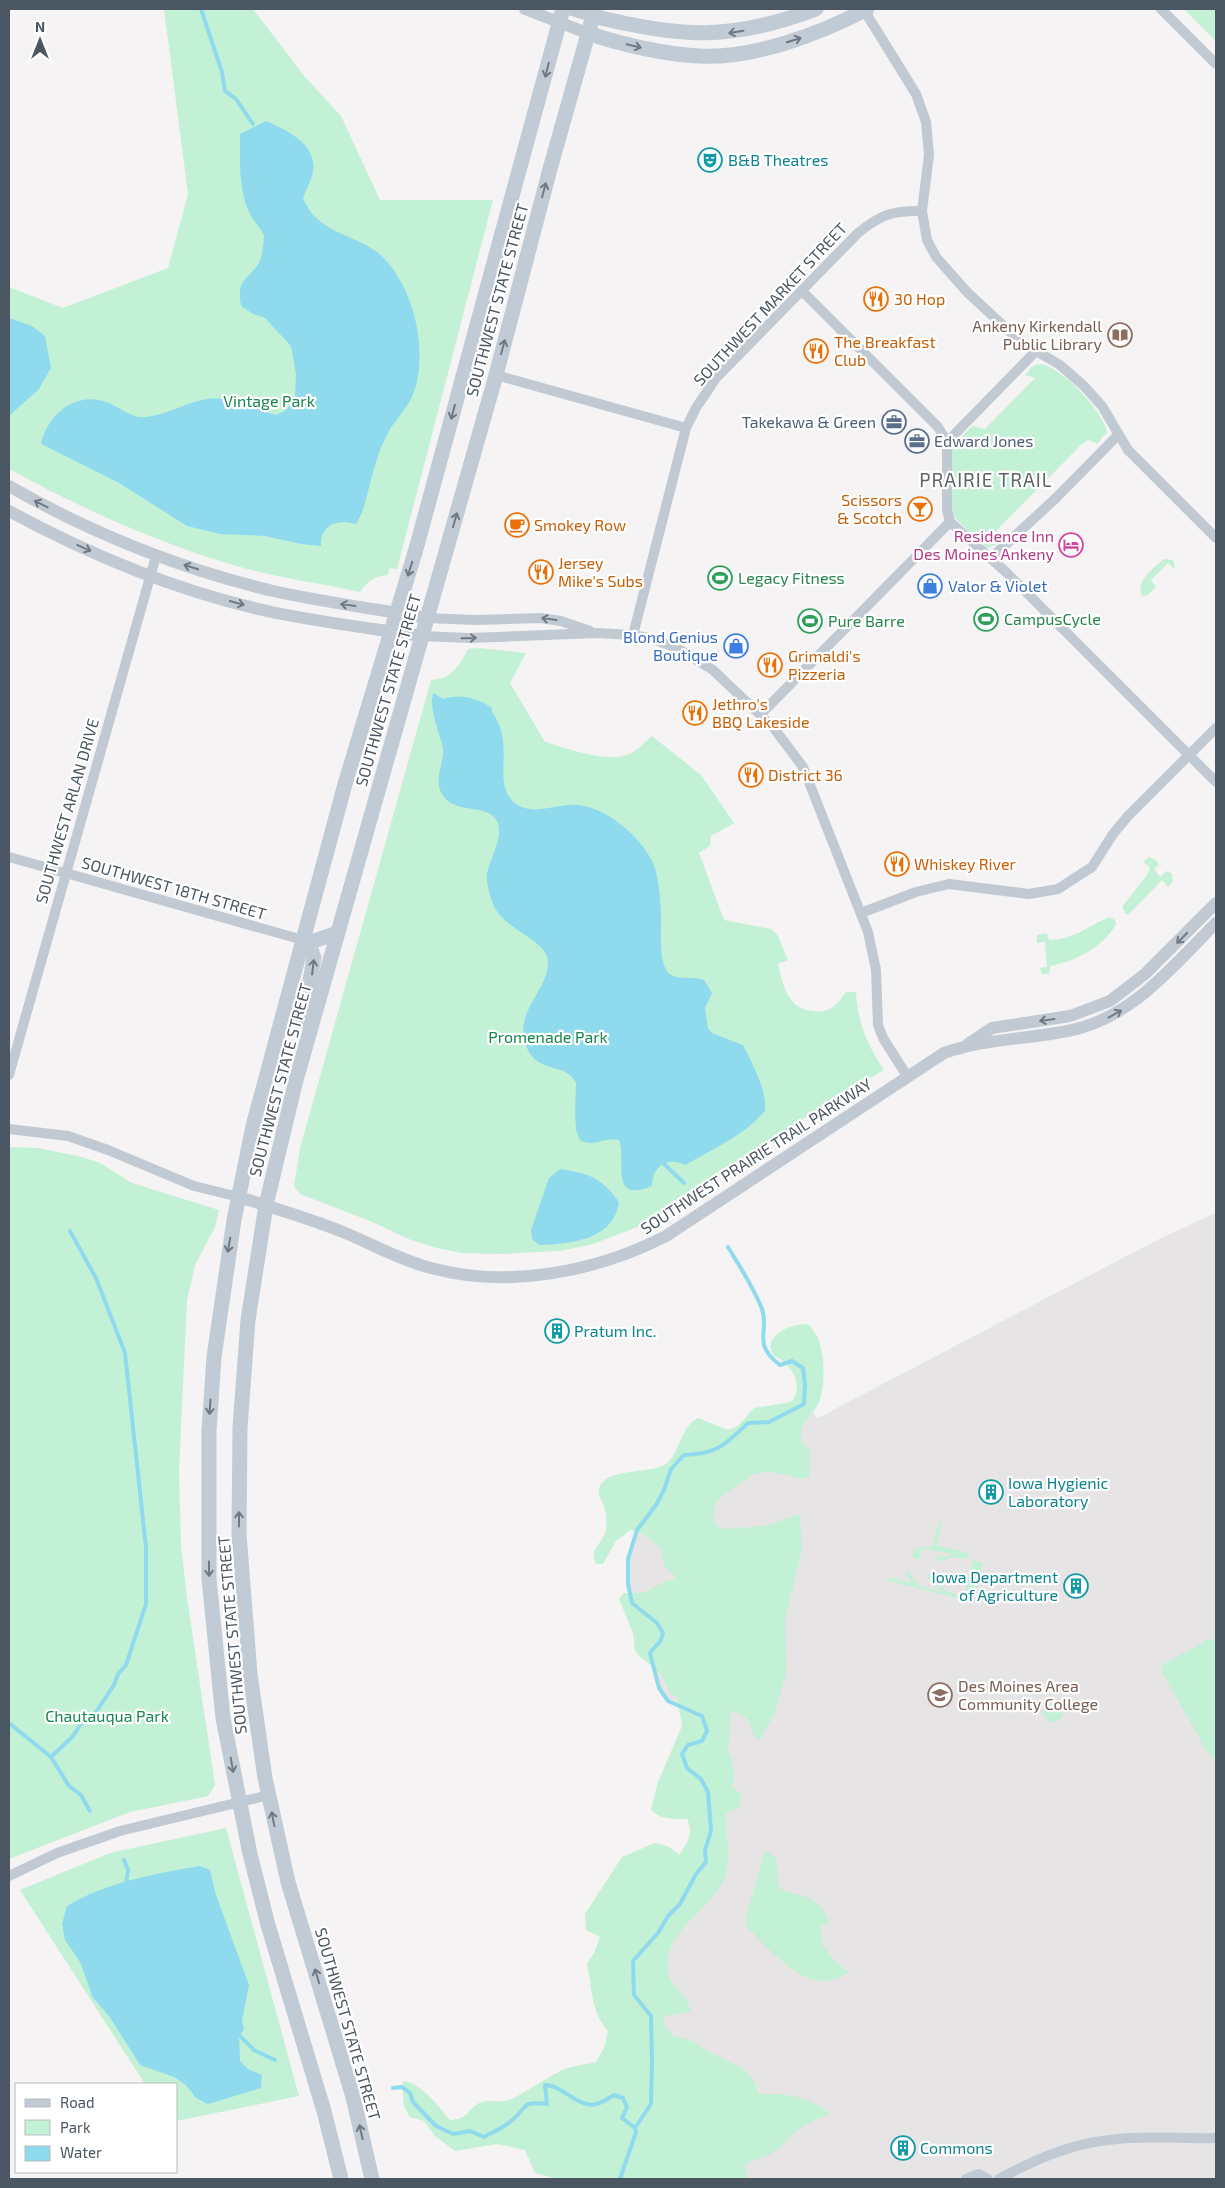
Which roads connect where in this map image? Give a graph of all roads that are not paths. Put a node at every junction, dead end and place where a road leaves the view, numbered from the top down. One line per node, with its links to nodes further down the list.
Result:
1 (525, 9): 7 (street)
2 (569, 9): 6 (street)
3 (816, 9): 6 (main road, one-way to 6)
4 (865, 9): 8 (main road, one-way to 4); 10 (street)
5 (1161, 9): 9 (street)
6 (593, 12): 8 (main road, SOUTHWEST STATE STREET)
7 (561, 16): 8 (street); 24 (main road, SOUTHWEST STATE STREET, one-way to 24)
8 (587, 33): 13 (main road, SOUTHWEST STATE STREET, one-way to 8)
9 (1216, 64)
10 (922, 211): 11 (street, SOUTHWEST MARKET STREET); 12 (street)
11 (802, 290): 14 (street, SOUTHWEST MARKET STREET); 16 (street)
12 (1036, 352): 15 (street); 16 (street)
13 (496, 375): 14 (street); 25 (main road, SOUTHWEST STATE STREET, one-way to 13)
14 (686, 428): 28 (street, SOUTHWEST MARKET STREET)
15 (1118, 435): 20 (street); 22 (street)
16 (947, 442): 19 (street)
17 (9, 486): 21 (street, one-way to 17)
18 (9, 511): 23 (street, one-way to 23)
19 (950, 522): 22 (street); 30 (street)
20 (1216, 538)
21 (156, 556): 23 (street, SOUTHWEST ARLAN DRIVE); 24 (street, one-way to 21)
22 (991, 558): 32 (street)
23 (150, 576): 26 (street, one-way to 26); 35 (street, SOUTHWEST ARLAN DRIVE)
24 (397, 612): 25 (street); 26 (main road, SOUTHWEST STATE STREET)
25 (426, 618): 27 (street, one-way to 25); 29 (main road, SOUTHWEST STATE STREET)
26 (391, 632): 29 (street); 40 (main road, SOUTHWEST STATE STREET)
27 (596, 633): 28 (street); 29 (street, one-way to 27)
28 (633, 635): 30 (street)
29 (421, 636): 39 (main road, SOUTHWEST STATE STREET)
30 (761, 714): 37 (street)
31 (1216, 728): 32 (street)
32 (1190, 755): 33 (street); 37 (street)
33 (1216, 782)
34 (9, 857): 35 (street, SOUTHWEST 18TH STREET)
35 (65, 872): 40 (street, SOUTHWEST 18TH STREET); 42 (street, SOUTHWEST ARLAN DRIVE)
36 (1216, 903): 41 (street, SOUTHWEST PRAIRIE TRAIL PARKWAY, one-way to 41)
37 (861, 913): 43 (street)
38 (1216, 924): 41 (street, SOUTHWEST PRAIRIE TRAIL PARKWAY, one-way to 38)
39 (337, 933): 40 (main road); 44 (main road, SOUTHWEST STATE STREET)
40 (303, 940): 44 (main road, one-way to 40); 46 (main road, SOUTHWEST STATE STREET)
41 (966, 1045): 43 (street, SOUTHWEST PRAIRIE TRAIL PARKWAY)
42 (9, 1075)
43 (907, 1076): 47 (street, SOUTHWEST PRAIRIE TRAIL PARKWAY)
44 (295, 1084): 47 (main road, SOUTHWEST STATE STREET)
45 (9, 1129): 46 (street, SOUTHWEST PRAIRIE TRAIL PARKWAY)
46 (239, 1197): 47 (street, SOUTHWEST PRAIRIE TRAIL PARKWAY); 49 (main road, SOUTHWEST STATE STREET, one-way to 49)
47 (266, 1205): 48 (main road, SOUTHWEST STATE STREET, one-way to 47)
48 (269, 1795): 49 (street); 53 (main road, SOUTHWEST STATE STREET, one-way to 48)
49 (239, 1802): 50 (street); 52 (main road, SOUTHWEST STATE STREET)
50 (9, 1876)
51 (1216, 2138): 56 (street)
52 (341, 2179)
53 (372, 2179)
54 (966, 2179): 55 (street)
55 (988, 2179)
56 (999, 2179)

